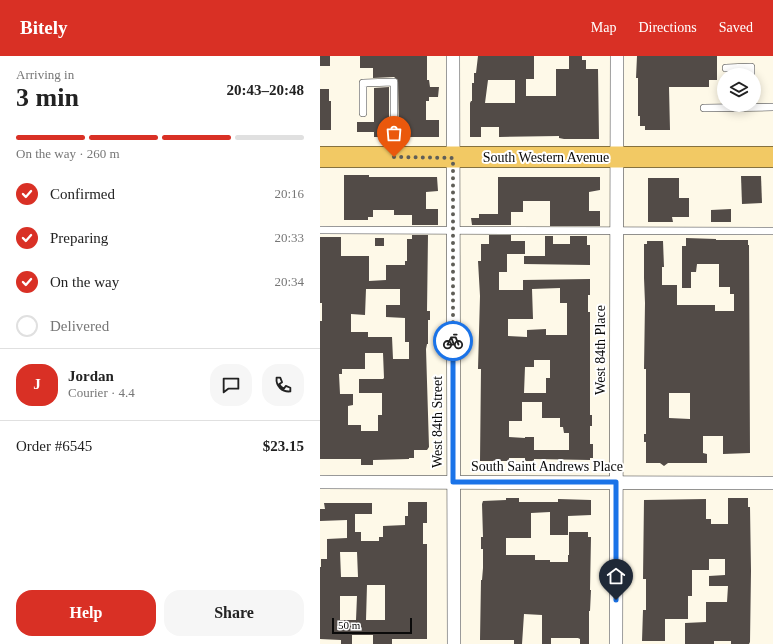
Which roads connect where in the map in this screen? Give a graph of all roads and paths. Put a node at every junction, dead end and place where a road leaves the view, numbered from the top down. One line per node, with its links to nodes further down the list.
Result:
1 (453, 56): 14 (street, West 84th Street)
2 (617, 56): 12 (street, West 84th Place)
3 (726, 68): 4 (lane)
4 (751, 68)
5 (761, 106): 7 (lane)
6 (717, 107): 8 (lane)
7 (773, 107)
8 (704, 108)
9 (363, 113): 11 (lane)
10 (320, 157): 11 (main road, South Western Avenue)
11 (394, 157): 14 (main road, South Western Avenue)
12 (617, 157): 13 (main road, South Western Avenue); 14 (main road, South Western Avenue); 17 (street, West 84th Place)
13 (773, 157)
14 (453, 158): 16 (street, West 84th Street)
15 (320, 230): 16 (lane)
16 (453, 231): 17 (lane); 20 (street, West 84th Street)
17 (617, 231): 18 (lane); 21 (street, West 84th Place)
18 (773, 231)
19 (320, 482): 20 (street, South Saint Andrews Place)
20 (453, 482): 21 (street, South Saint Andrews Place); 23 (street, West 84th Street)
21 (616, 482): 22 (street, South Saint Andrews Place); 24 (street, West 84th Place)
22 (773, 482)
23 (454, 644)
24 (616, 644)

